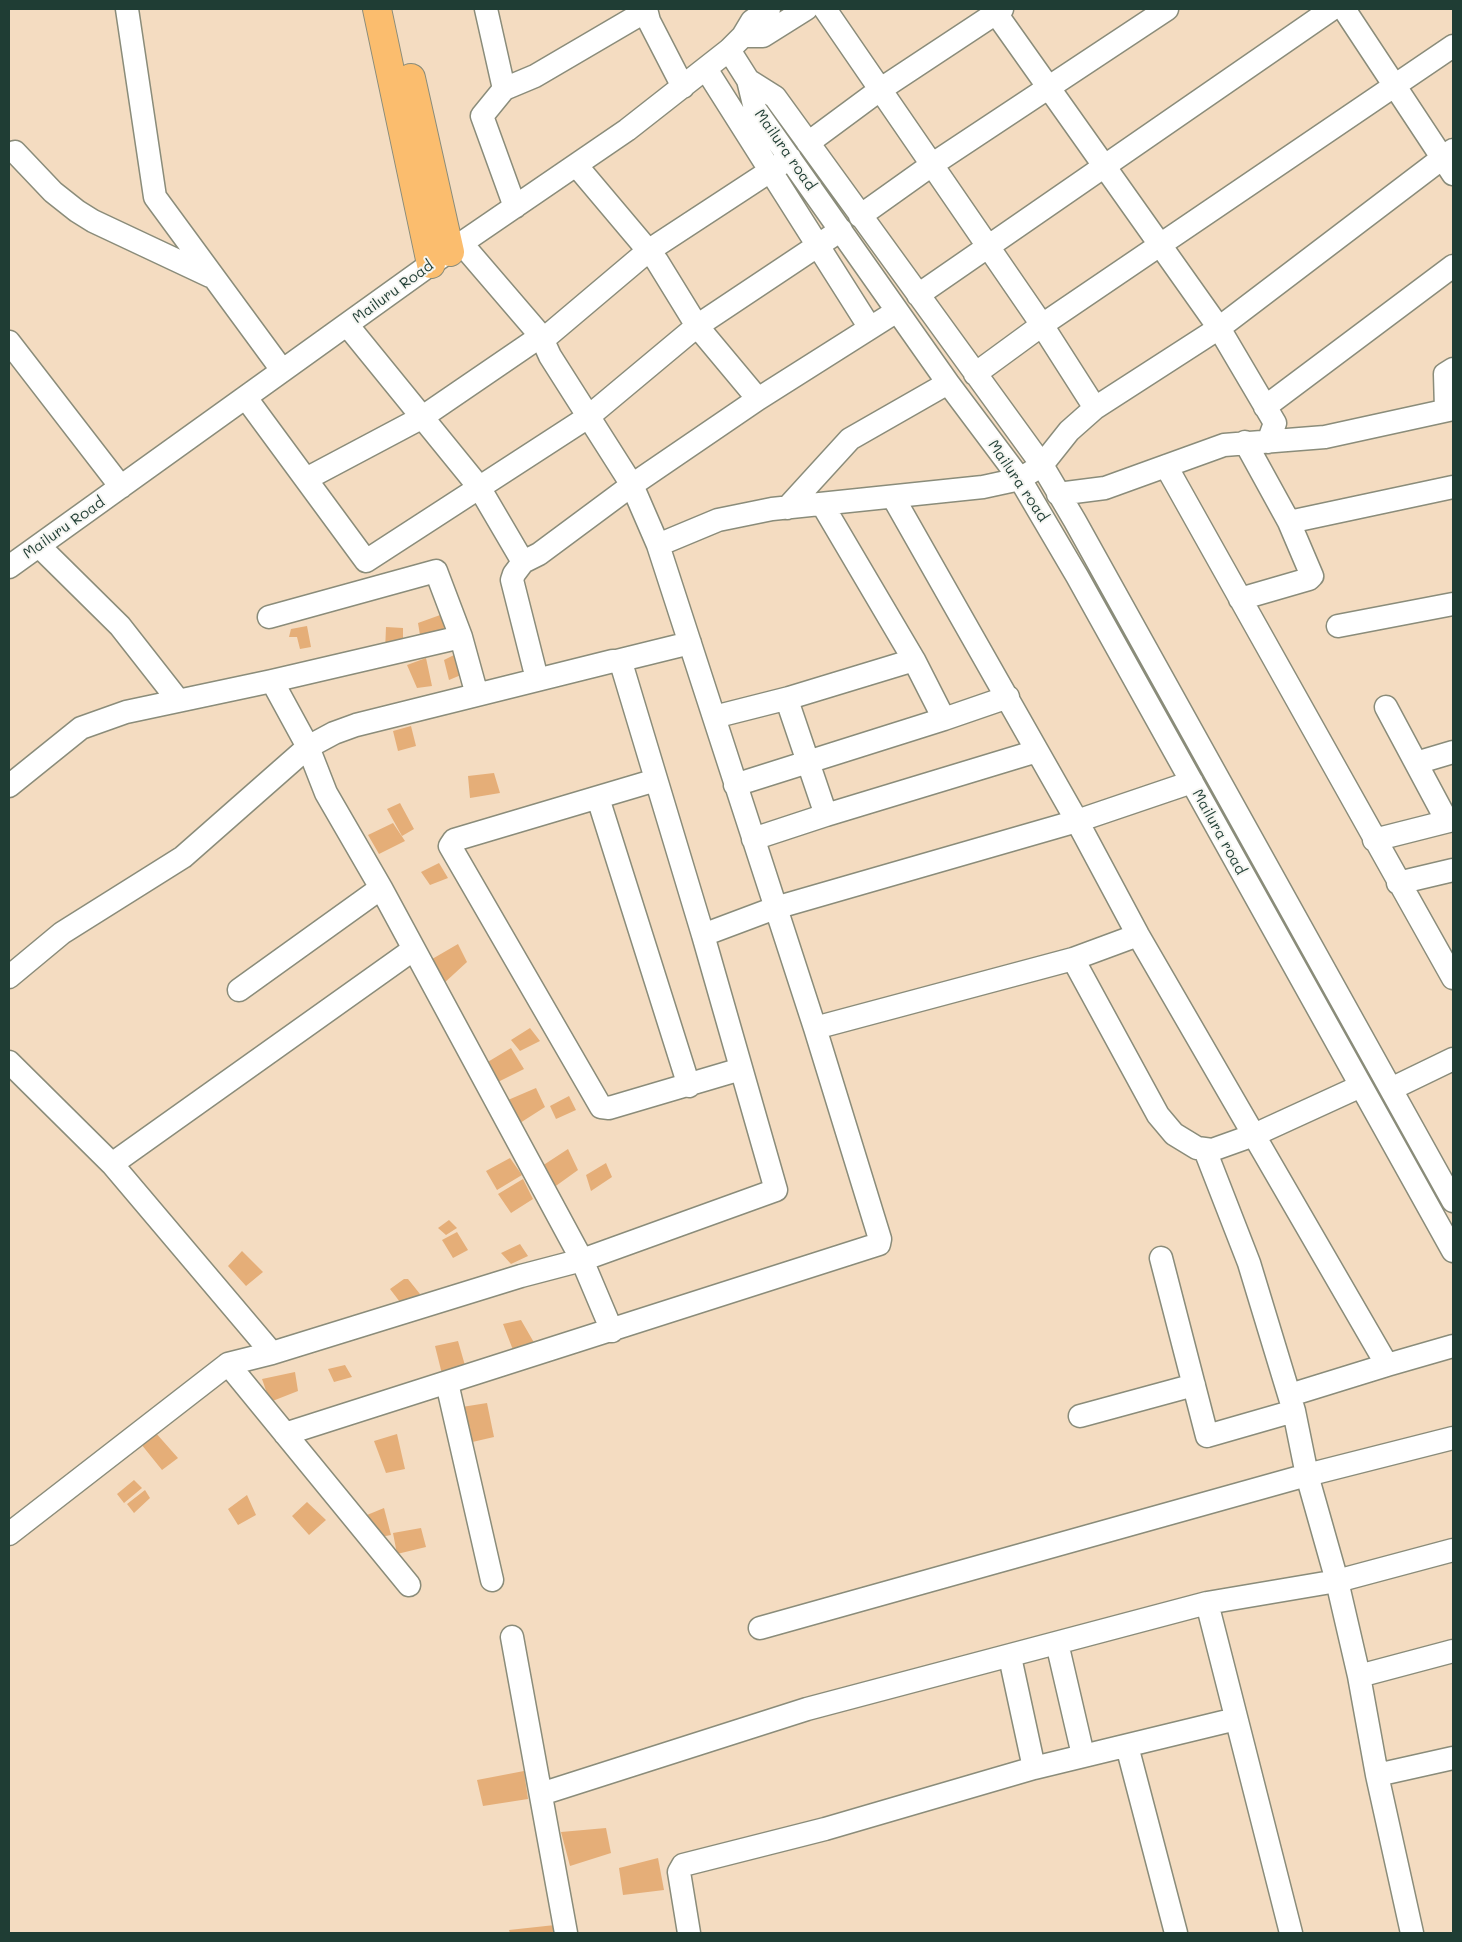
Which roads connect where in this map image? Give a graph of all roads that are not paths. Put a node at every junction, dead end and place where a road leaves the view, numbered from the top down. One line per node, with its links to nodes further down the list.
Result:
1 (127, 9): 39 (street)
2 (377, 9): 37 (main road)
3 (395, 9): 37 (main road)
4 (486, 9): 20 (street)
5 (769, 9): 13 (street, Mailuru Road)
6 (806, 9): 13 (street)
7 (825, 9): 21 (street)
8 (1167, 9): 19 (street)
9 (1332, 9): 28 (street)
10 (1344, 9): 18 (street)
11 (646, 10): 17 (street); 20 (street)
12 (997, 10): 19 (street); 21 (street)
13 (743, 32): 15 (street, Mailuru Road); 16 (street)
14 (1453, 46): 18 (street)
15 (706, 69): 17 (street, Mailuru Road); 29 (street)
16 (748, 80): 22 (street, Mailura road); 24 (street, Mailura road)
17 (683, 87): 27 (street, Mailuru Road)
18 (1396, 87): 25 (street); 33 (street)
19 (1049, 88): 26 (street); 28 (street)
20 (504, 89): 30 (street)
21 (881, 89): 22 (street); 26 (street)
22 (808, 143): 31 (street, Mailura road)
23 (15, 152): 39 (street)
24 (790, 158): 29 (street); 32 (street, Mailura road)
25 (1449, 160): 46 (street)
26 (933, 164): 31 (street); 35 (street)
27 (576, 165): 30 (street, Mailuru Road); 36 (street)
28 (1104, 166): 33 (street); 35 (street)
29 (771, 172): 34 (street); 36 (street)
30 (515, 207): 37 (street, Mailuru Road)
31 (860, 216): 40 (street, Mailura road)
32 (841, 230): 34 (street); 41 (street, Mailura road)
33 (1160, 245): 42 (street); 46 (street)
34 (818, 246): 44 (street); 45 (street)
35 (988, 246): 40 (street); 42 (street)
36 (648, 251): 44 (street); 47 (street)
37 (448, 253): 43 (street, Mailuru Road); 47 (street)
38 (1453, 266): 55 (street)
39 (213, 277): 49 (street)
40 (918, 296): 51 (street, Mailura road)
41 (897, 311): 45 (street); 52 (street, Mailura road)
42 (1042, 325): 51 (street); 56 (street)
43 (348, 326): 49 (street, Mailuru Road); 59 (street)
44 (697, 326): 54 (street); 58 (street)
45 (870, 328): 54 (street)
46 (1219, 328): 55 (street); 56 (street)
47 (541, 336): 58 (street); 59 (street)
48 (9, 342): 67 (street)
49 (282, 370): 53 (street, Mailuru Road)
50 (1453, 370): 57 (street)
51 (975, 374): 62 (street, Mailura road)
52 (948, 383): 64 (street, Mailura road); 73 (street)
53 (246, 398): 65 (street); 67 (street, Mailuru Road)
54 (758, 399): 66 (street)
55 (1265, 407): 61 (street)
56 (1095, 408): 62 (street)
57 (1450, 409): 61 (street)
58 (588, 417): 66 (street); 69 (street)
59 (421, 418): 65 (street); 69 (street)
60 (1245, 442): 61 (street); 63 (street); 74 (street)
61 (1268, 442)
62 (1042, 465): 64 (street); 70 (street, Mailura road)
63 (1166, 466): 70 (street); 79 (street)
64 (1020, 479): 71 (street); 102 (street, Mailura road)
65 (306, 480): 69 (street)
66 (632, 485): 75 (street); 77 (street)
67 (121, 487): 76 (street, Mailuru Road)
68 (1453, 487): 74 (street)
69 (479, 488): 77 (street)
70 (1058, 494): 129 (street, Mailura road)
71 (893, 497): 72 (street); 90 (street)
72 (822, 504): 73 (street); 85 (street)
73 (788, 508): 75 (street)
74 (1289, 522): 79 (street)
75 (658, 545): 84 (street)
76 (39, 546): 78 (street, Mailuru Road); 92 (street)
77 (523, 562): 87 (street)
78 (9, 567)
79 (1240, 599): 110 (street)
80 (1453, 604): 82 (street)
81 (269, 618): 83 (street)
82 (1338, 626)
83 (461, 637): 88 (street); 89 (street)
84 (690, 643): 86 (street); 94 (street)
85 (914, 660): 91 (street); 95 (street)
86 (617, 661): 87 (street); 101 (street)
87 (537, 679): 89 (street)
88 (272, 681): 92 (street); 96 (street)
89 (477, 695): 96 (street)
90 (1008, 697): 95 (street); 97 (street)
91 (789, 698): 94 (street); 99 (street)
92 (178, 700): 104 (street)
93 (1386, 707): 100 (street)
94 (714, 717): 103 (street)
95 (944, 719): 99 (street)
96 (308, 747): 113 (street); 120 (street)
97 (1036, 752): 106 (street); 107 (street)
98 (1453, 752): 100 (street)
99 (808, 761): 103 (street); 106 (street)
100 (1416, 763): 108 (street)
101 (656, 780): 105 (street); 115 (street)
102 (1192, 782): 107 (street); 128 (street, Mailura road)
103 (735, 784): 109 (street)
104 (9, 786)
105 (598, 798): 127 (street); 127 (street)
106 (826, 815): 109 (street)
107 (1077, 820): 114 (street); 116 (street)
108 (1450, 821): 110 (street)
109 (753, 840): 114 (street)
110 (1374, 840): 112 (street)
111 (1453, 870): 112 (street)
112 (1398, 883): 118 (street)
113 (381, 888): 117 (street); 122 (street)
114 (775, 908): 115 (street); 123 (street)
115 (703, 935): 126 (street)
116 (1138, 935): 119 (street); 130 (street)
117 (414, 949): 132 (street); 136 (street)
118 (1445, 951): 121 (street)
119 (1073, 959): 123 (street); 131 (street)
120 (9, 977)
121 (1453, 978)
122 (239, 990)
123 (815, 1028): 137 (street)
124 (1453, 1059): 129 (street)
125 (9, 1062): 132 (street)
126 (741, 1069): 127 (street); 136 (street)
127 (689, 1086)
128 (1361, 1086): 130 (street); 134 (street, Mailura road)
129 (1391, 1089): 133 (street, Mailura road)
130 (1254, 1135): 131 (street); 141 (street)
131 (1205, 1150): 144 (street)
132 (112, 1164): 139 (street)
133 (1453, 1201)
134 (1453, 1251)
135 (1161, 1258): 143 (street)
136 (582, 1260): 137 (street); 139 (street)
137 (612, 1331): 142 (street)
138 (1453, 1346): 141 (street)
139 (272, 1353): 140 (street)
140 (228, 1364): 146 (street); 149 (street)
141 (1387, 1365): 144 (street)
142 (447, 1383): 146 (street); 151 (street)
143 (1194, 1385): 144 (street); 145 (street)
144 (1292, 1403): 148 (street)
145 (1080, 1416)
146 (285, 1434): 153 (street)
147 (1453, 1438): 148 (street)
148 (1307, 1475): 152 (street); 155 (street)
149 (9, 1534)
150 (1453, 1550): 152 (street)
151 (492, 1580)
152 (1337, 1581): 154 (street); 160 (street)
153 (409, 1585)
154 (1207, 1604): 157 (street); 161 (street)
155 (760, 1628)
156 (512, 1637): 167 (street)
157 (1057, 1644): 159 (street); 163 (street)
158 (1453, 1651): 160 (street)
159 (1010, 1657): 165 (street); 167 (street)
160 (1359, 1676): 166 (street)
161 (1236, 1719): 162 (street); 171 (street)
162 (1127, 1746): 163 (street); 170 (street)
163 (1083, 1755): 165 (street)
164 (1453, 1758): 166 (street)
165 (1034, 1768): 169 (street)
166 (1377, 1775): 172 (street)
167 (541, 1794): 168 (street)
168 (566, 1933)
169 (689, 1933)
170 (1176, 1933)
171 (1291, 1933)
172 (1412, 1933)

